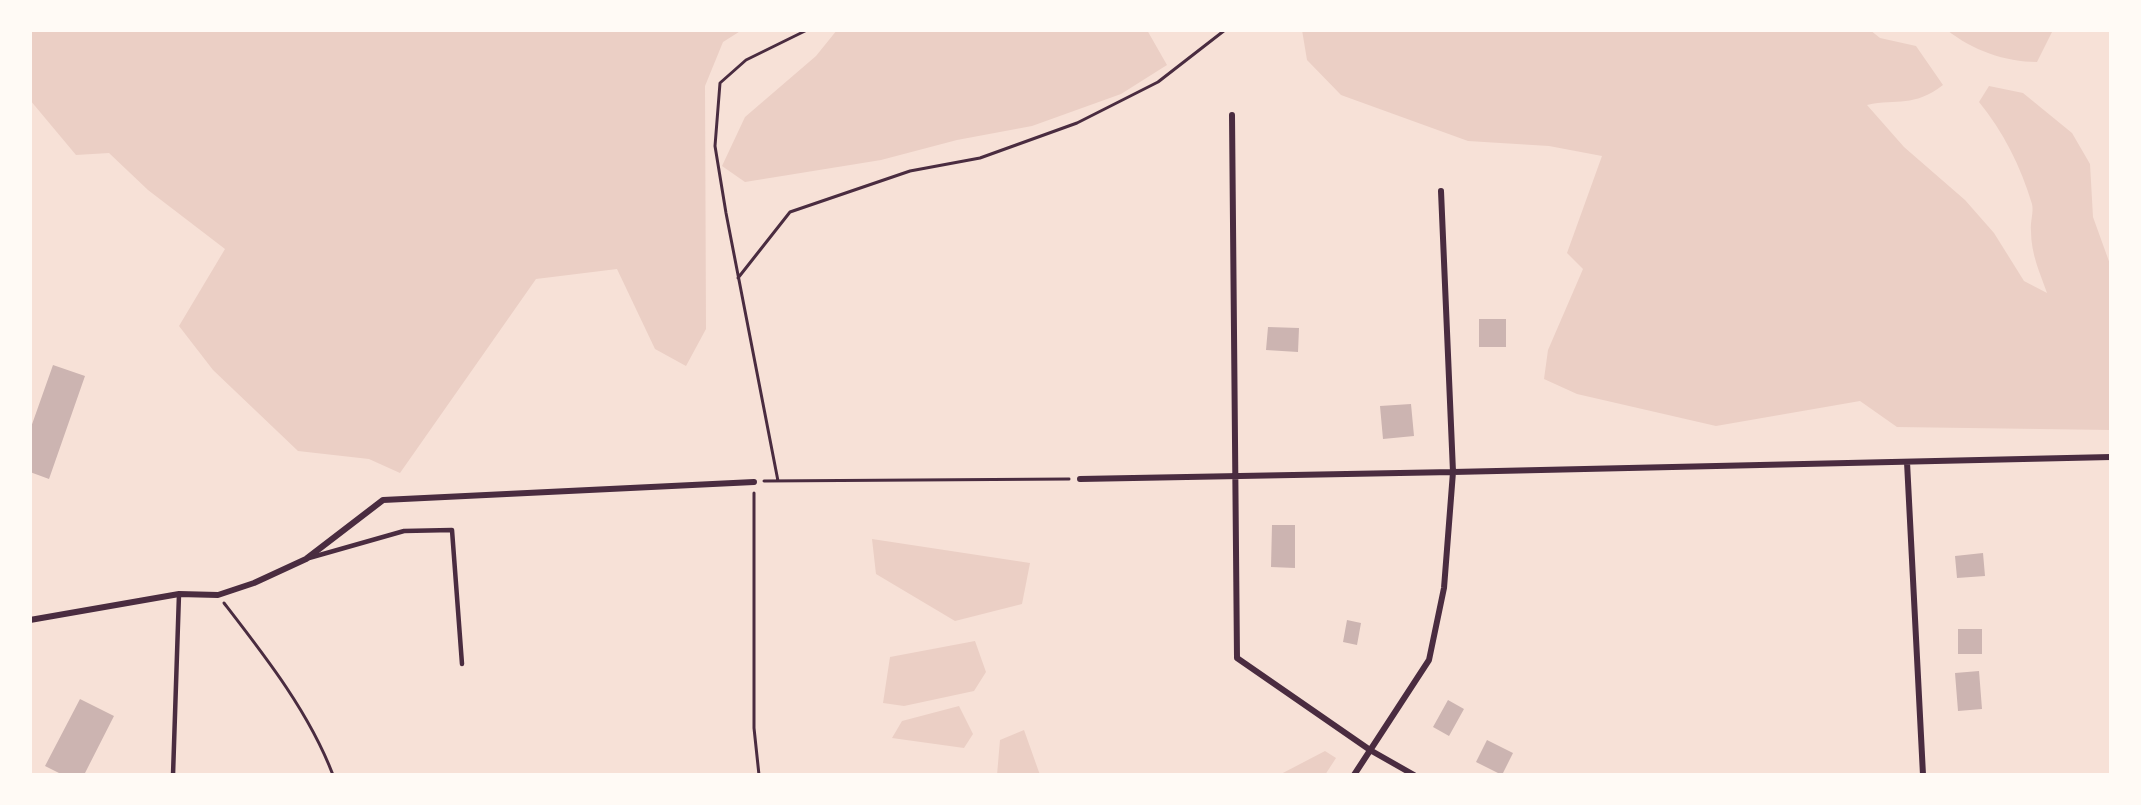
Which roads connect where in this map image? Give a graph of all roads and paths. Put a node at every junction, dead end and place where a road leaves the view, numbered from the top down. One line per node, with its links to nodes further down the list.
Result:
1 (807, 30): 5 (path)
2 (1225, 30): 5 (path)
3 (1232, 115): 9 (street)
4 (1441, 191): 8 (street)
5 (738, 278): 11 (path)
6 (2111, 457): 7 (street)
7 (1907, 462): 8 (street); 24 (street)
8 (1453, 472): 9 (street); 18 (street)
9 (1235, 477): 10 (street); 18 (street)
10 (1080, 478): 11 (path)
11 (778, 481): 12 (path)
12 (753, 482): 13 (street); 21 (path)
13 (306, 559): 15 (street); 17 (lane)
14 (179, 594): 15 (street); 16 (street); 19 (lane)
15 (218, 595): 20 (path)
16 (30, 620)
17 (462, 664)
18 (1370, 750): 22 (street); 23 (street)
19 (173, 775)
20 (333, 775)
21 (759, 775)
22 (1354, 775)
23 (1414, 775)
24 (1923, 775)

